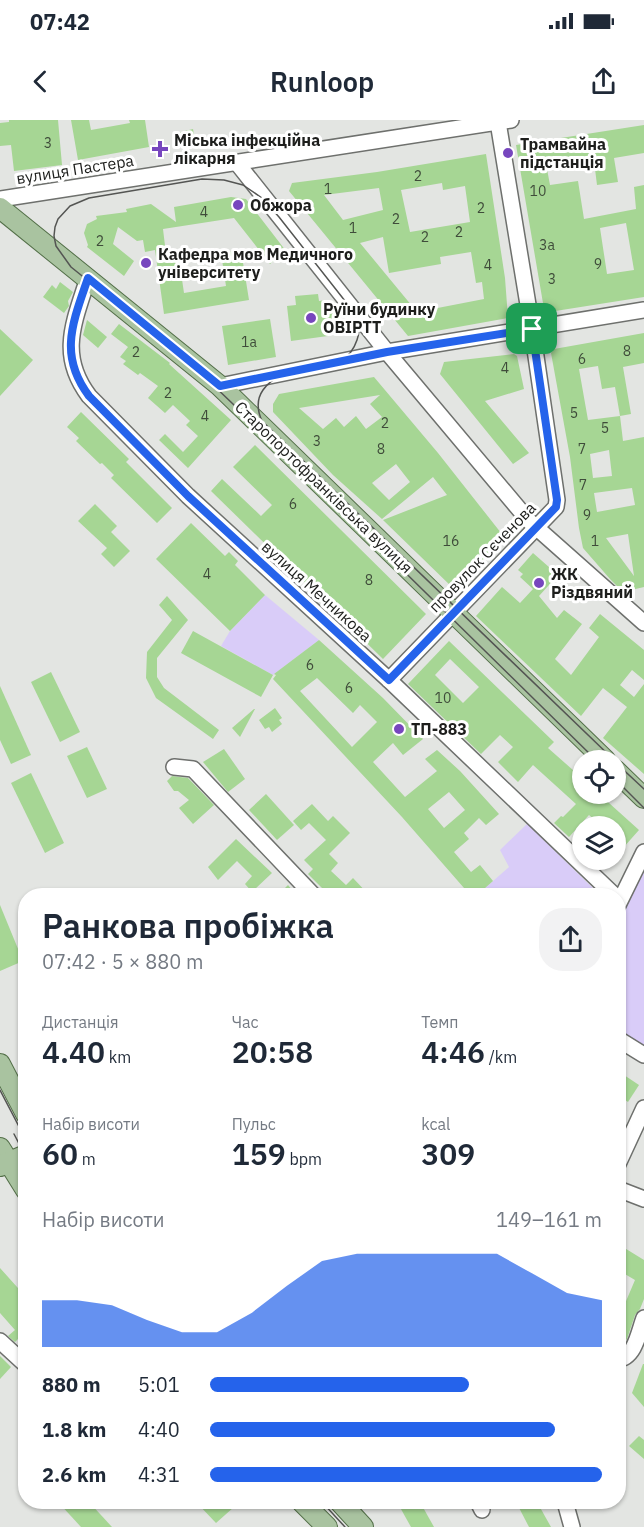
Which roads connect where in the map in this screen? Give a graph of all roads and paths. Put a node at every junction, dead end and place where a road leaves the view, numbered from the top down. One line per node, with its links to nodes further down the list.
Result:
1 (505, 121): 2 (street, вулиця Пастера); 7 (street, провулок Сєченова)
2 (237, 163): 3 (street, вулиця Пастера); 8 (street)
3 (0, 199)
4 (0, 208): 5 (main road, Старопортофранківська вулиця)
5 (88, 278): 9 (main road, Старопортофранківська вулиця); 13 (street, вулиця Мечникова)
6 (644, 310): 7 (street)
7 (532, 329): 8 (street); 10 (street, провулок Сєченова)
8 (387, 352): 9 (street); 10 (street)
9 (220, 386): 11 (main road, Старопортофранківська вулиця)
10 (537, 529): 11 (street, провулок Сєченова); 12 (street)
11 (453, 613): 13 (street, провулок Сєченова); 14 (main road, Старопортофранківська вулиця)
12 (641, 618)
13 (389, 680): 20 (street, вулиця Мечникова)
14 (595, 750)
15 (174, 766): 19 (street)
16 (626, 781): 17 (main road)
17 (644, 798)
18 (644, 852): 21 (street)
19 (306, 888)
20 (606, 888)
21 (624, 888)
22 (626, 1044): 23 (street)
23 (644, 1055)
24 (0, 1064): 25 (main road)
25 (18, 1099)
26 (644, 1108): 27 (street)
27 (626, 1147)
28 (8, 1158): 29 (main road)
29 (18, 1176)
30 (626, 1192): 31 (street)
31 (644, 1199)
32 (644, 1318): 34 (street)
33 (0, 1341): 35 (street)
34 (626, 1356)
35 (18, 1358)
36 (309, 1509): 39 (main road)
37 (346, 1509): 40 (main road)
38 (567, 1509): 41 (street)
39 (327, 1527)
40 (363, 1527)
41 (572, 1527)

